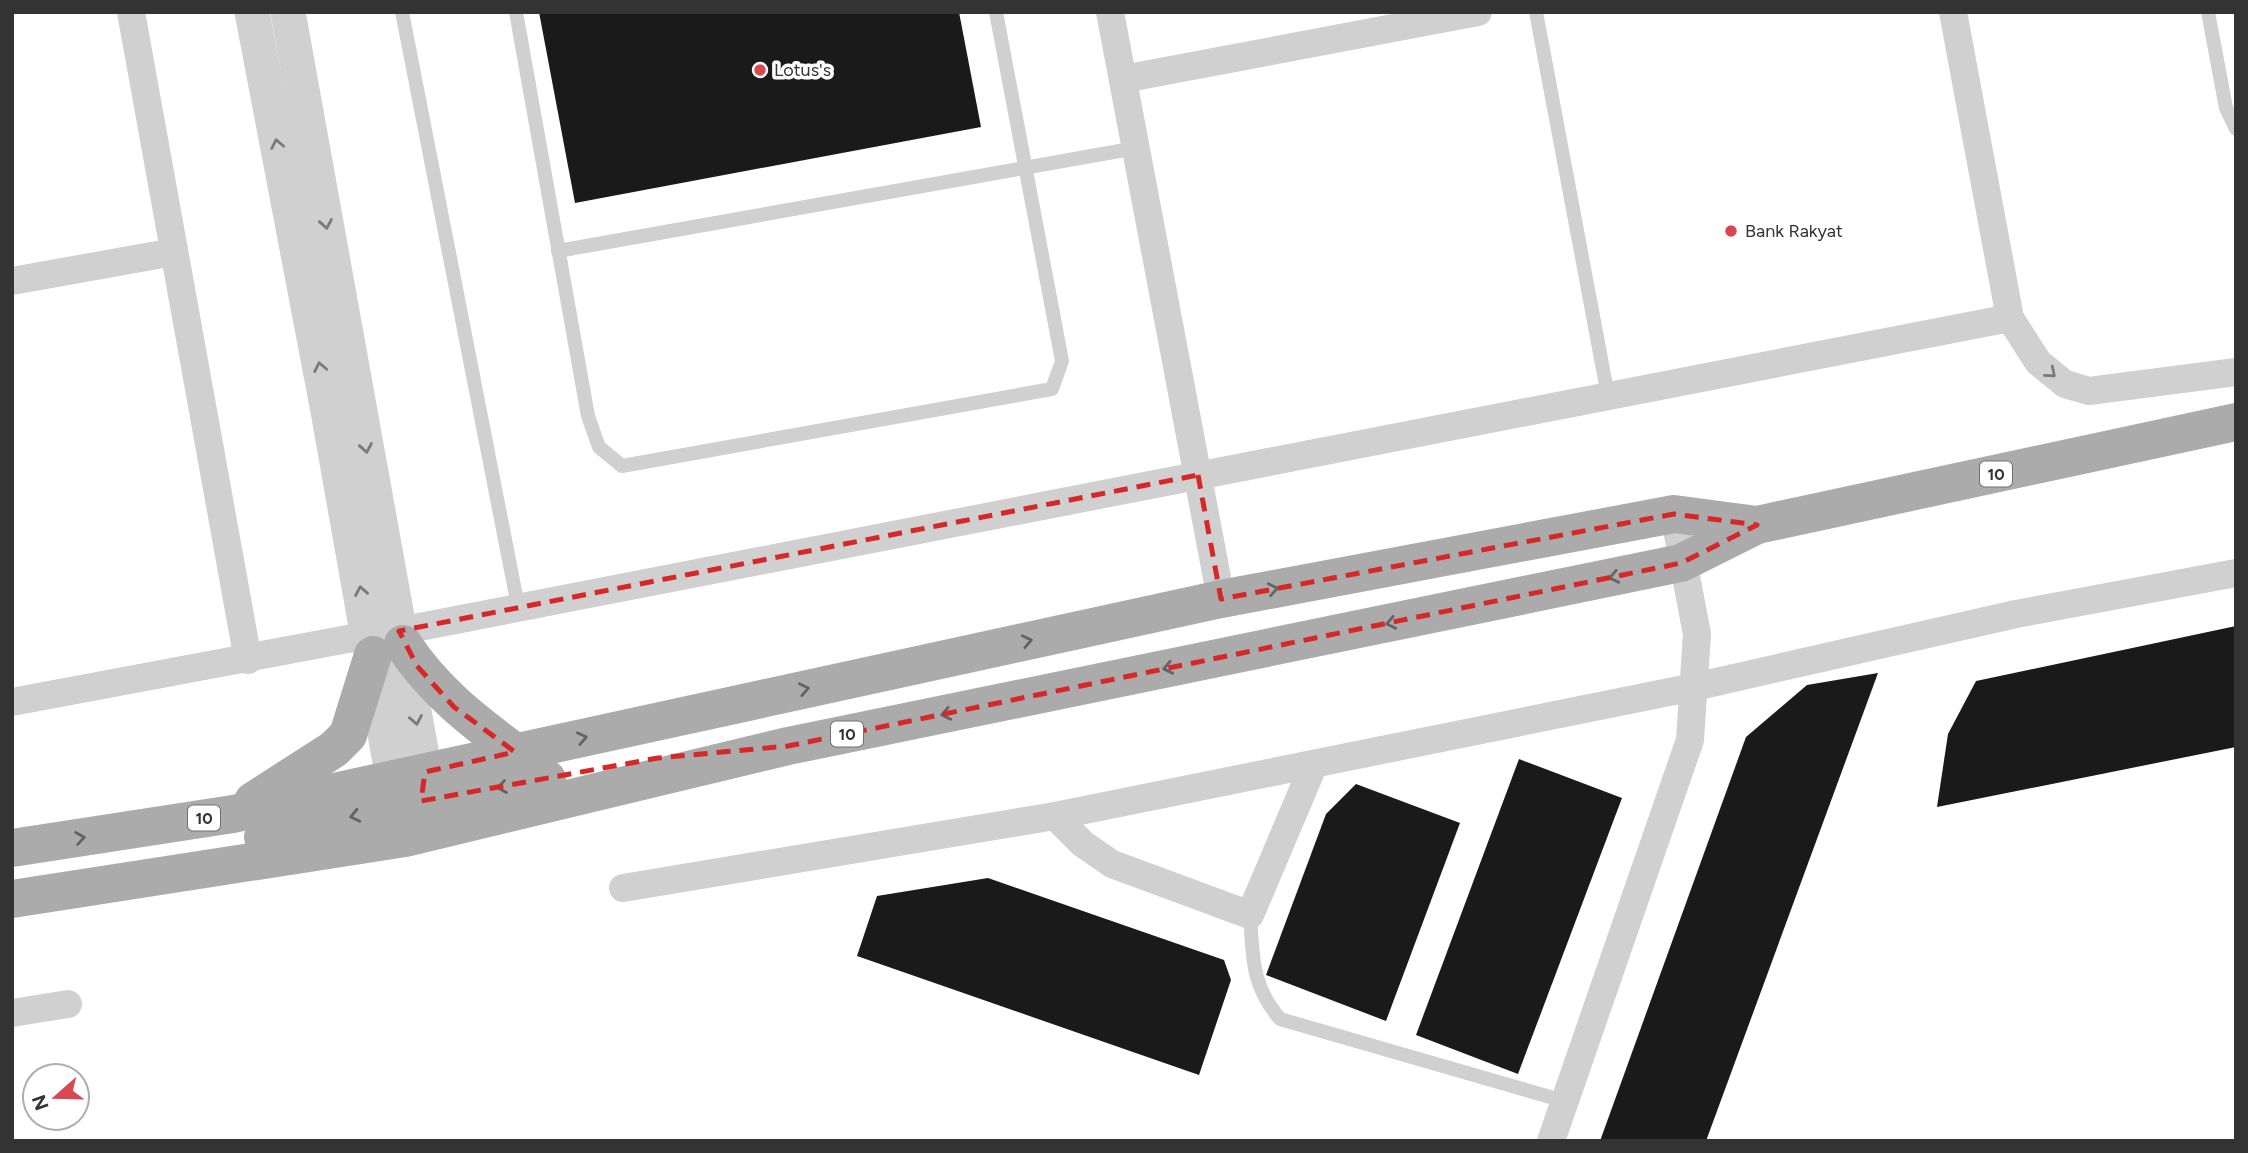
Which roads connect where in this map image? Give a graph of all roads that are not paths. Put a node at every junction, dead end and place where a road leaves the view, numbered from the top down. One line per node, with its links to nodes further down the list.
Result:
1 (131, 12): 17 (street)
2 (252, 12): 30 (street, one-way to 2)
3 (288, 12): 30 (street, one-way to 30)
4 (402, 12): 29 (lane)
5 (516, 12): 16 (lane)
6 (996, 12): 15 (lane)
7 (1110, 12): 12 (street)
8 (1478, 12): 12 (street)
9 (1536, 12): 21 (lane)
10 (1953, 12): 19 (street)
11 (2208, 12): 13 (lane)
12 (1123, 79): 14 (street)
13 (2236, 129)
14 (1136, 148): 15 (lane); 23 (street)
15 (1026, 169): 16 (lane); 16 (lane)
16 (558, 251)
17 (174, 252): 18 (street); 31 (street)
18 (12, 281)
19 (2010, 318): 20 (street, one-way to 20); 21 (street)
20 (2236, 372)
21 (1608, 396): 23 (street)
22 (2236, 422): 25 (main road, 10)
23 (1198, 475): 28 (street); 29 (street)
24 (1674, 514): 25 (main road, 10); 26 (street); 28 (main road, 10, one-way to 24)
25 (1757, 525): 26 (main road, 10)
26 (1681, 563): 32 (street); 34 (main road, 10, one-way to 34)
27 (2236, 573): 32 (street)
28 (1221, 599): 35 (main road, 10, one-way to 28)
29 (518, 606): 30 (street)
30 (386, 642): 31 (street); 35 (main road); 37 (street); 38 (main road)
31 (248, 660): 33 (street)
32 (1694, 687): 36 (street); 46 (street)
33 (12, 702)
34 (788, 746): 37 (main road, one-way to 37); 42 (main road, 10)
35 (515, 752): 37 (main road, 10)
36 (1314, 764): 39 (street); 43 (street)
37 (413, 784): 38 (main road, 10); 42 (main road, one-way to 42)
38 (233, 814): 40 (main road, 10, one-way to 38)
39 (1055, 816): 41 (street); 43 (street)
40 (12, 848)
41 (623, 888)
42 (18, 898)
43 (1251, 915): 46 (lane)
44 (68, 1004): 45 (street)
45 (12, 1013)
46 (1564, 1101): 47 (street)
47 (1551, 1141)

